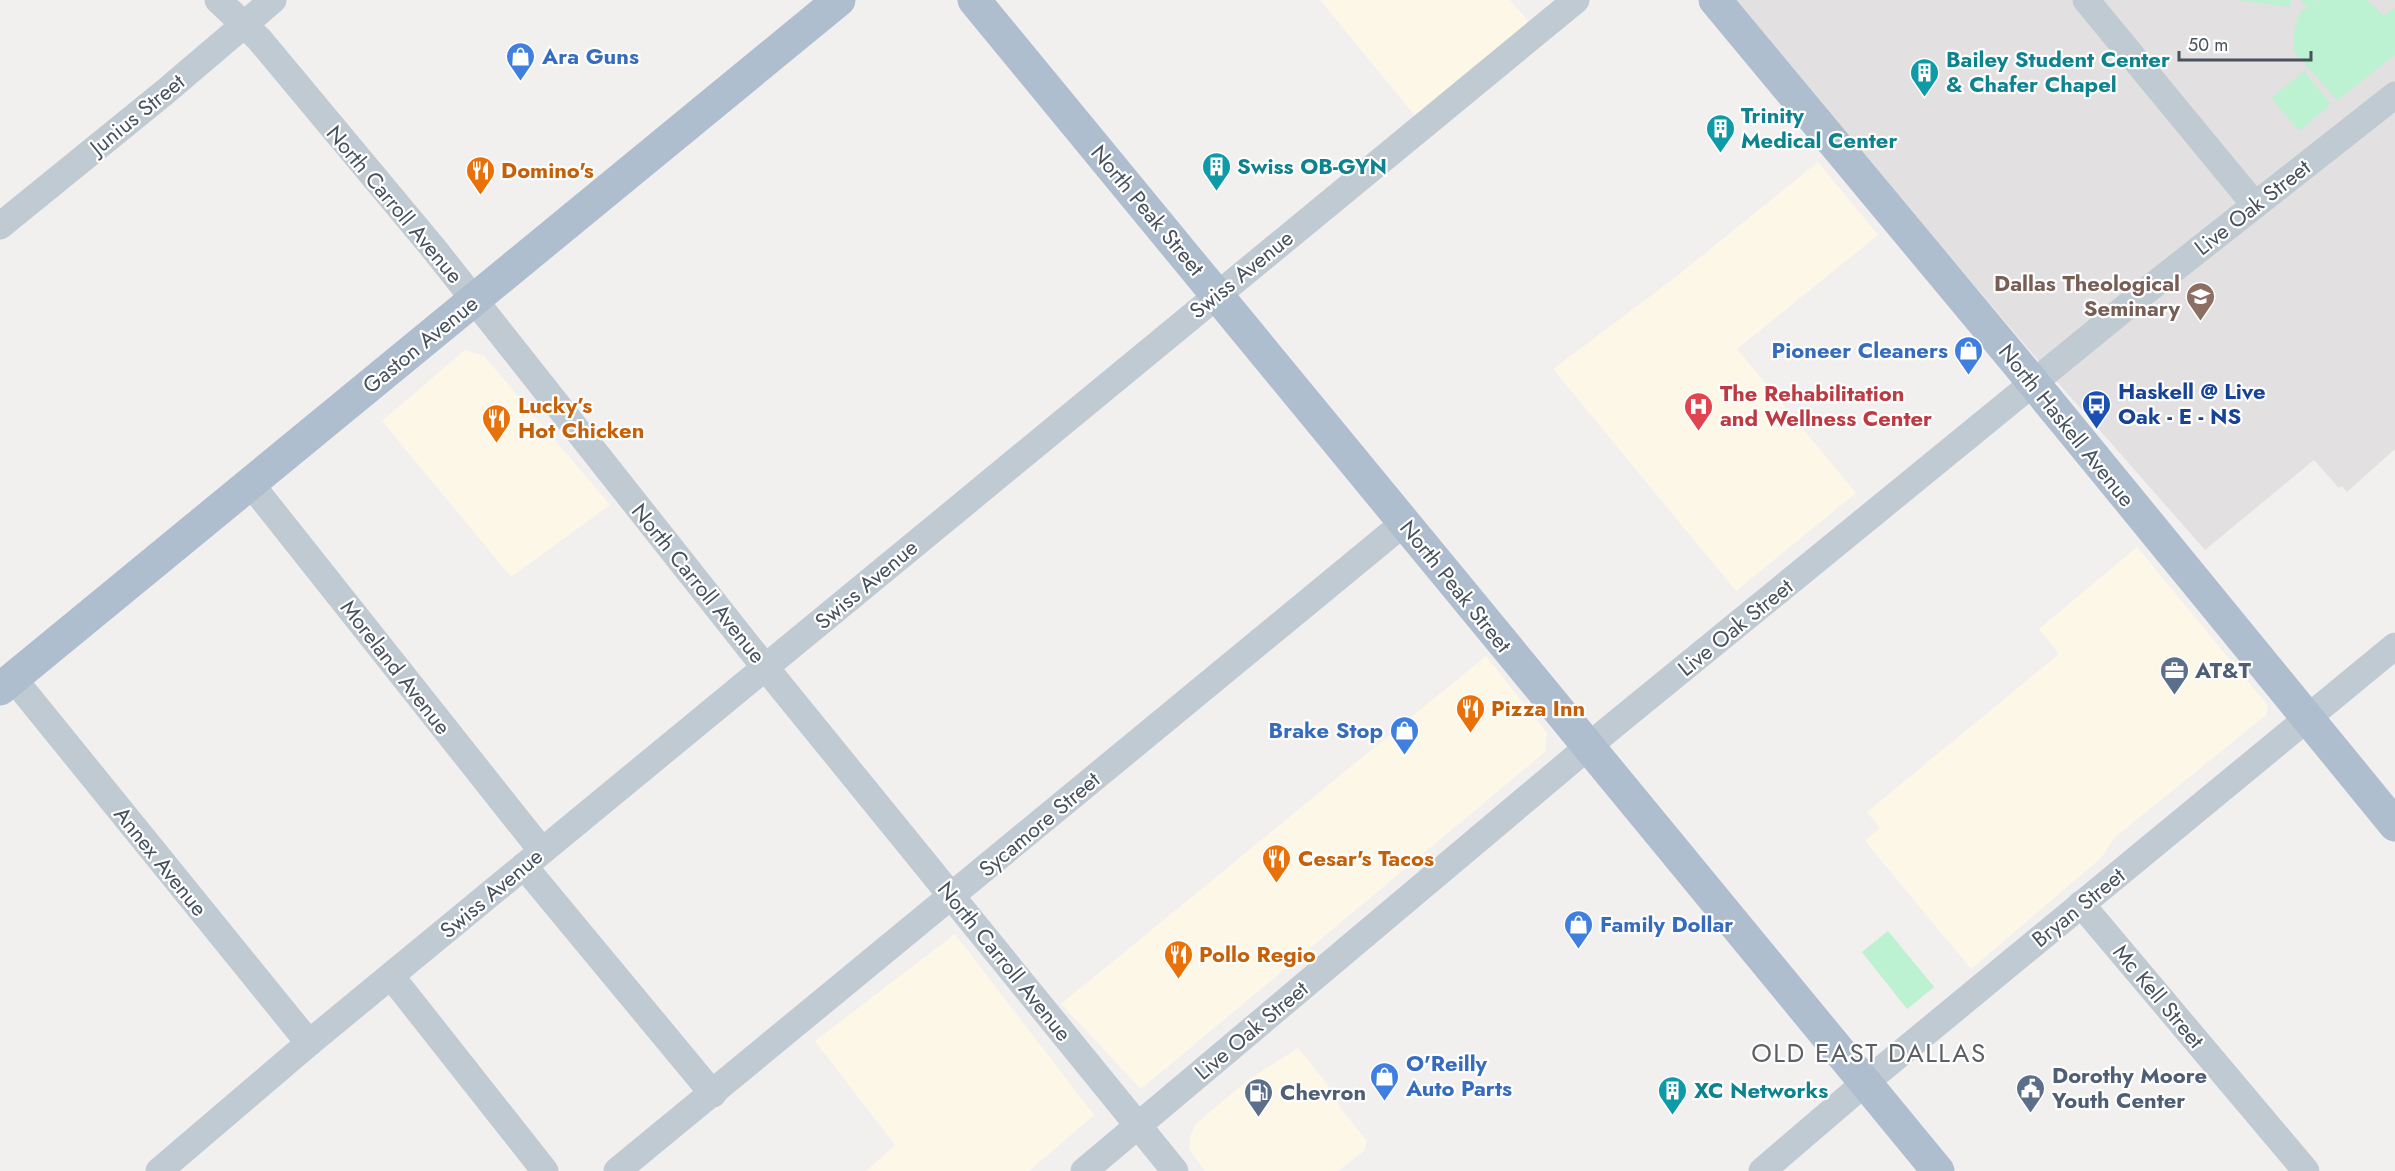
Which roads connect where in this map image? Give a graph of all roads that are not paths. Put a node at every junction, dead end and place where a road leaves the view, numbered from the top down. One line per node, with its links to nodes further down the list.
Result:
1 (218, 0): 8 (street, North Carroll Avenue)
2 (273, 0): 8 (street, Junius Street)
3 (839, 0): 13 (main road, Gaston Avenue)
4 (974, 0): 12 (main road, North Peak Street)
5 (1576, 0): 12 (street, Swiss Avenue)
6 (1715, 0): 14 (main road, North Haskell Avenue)
7 (2086, 0): 10 (street)
8 (243, 26): 11 (street, Junius Street); 13 (street, North Carroll Avenue)
9 (2395, 94): 10 (street, Live Oak Street)
10 (2255, 205): 14 (street, Live Oak Street)
11 (0, 226)
12 (1217, 294): 16 (main road, North Peak Street); 18 (street, Swiss Avenue)
13 (474, 300): 15 (main road, Gaston Avenue); 18 (street, North Carroll Avenue)
14 (2033, 383): 20 (main road, North Haskell Avenue); 21 (street, Live Oak Street)
15 (250, 483): 19 (main road, Gaston Avenue); 23 (street, Moreland Avenue)
16 (1405, 522): 21 (main road, North Peak Street); 24 (street, Sycamore Street)
17 (2395, 646): 20 (street, Bryan Street)
18 (765, 667): 23 (street, Swiss Avenue); 24 (street, North Carroll Avenue)
19 (7, 683): 27 (street, Annex Avenue)
20 (2307, 718): 22 (main road, North Haskell Avenue); 25 (street, Bryan Street)
21 (1588, 747): 28 (main road, North Peak Street); 30 (street, Live Oak Street)
22 (2395, 825)
23 (533, 858): 26 (street, Swiss Avenue); 29 (street, Moreland Avenue)
24 (952, 896): 29 (street, Sycamore Street); 30 (street, North Carroll Avenue)
25 (2081, 904): 28 (street, Bryan Street); 38 (street, Mc Kell Street)
26 (391, 976): 27 (street, Swiss Avenue); 32 (street)
27 (309, 1043): 31 (street, Swiss Avenue)
28 (1866, 1082): 36 (street, Bryan Street); 37 (main road, North Peak Street)
29 (713, 1094): 33 (street, Sycamore Street)
30 (1138, 1125): 34 (street, Live Oak Street); 35 (street, North Carroll Avenue)
31 (159, 1171)
32 (545, 1171)
33 (617, 1171)
34 (1084, 1171)
35 (1175, 1171)
36 (1762, 1171)
37 (1938, 1171)
38 (2306, 1171)

